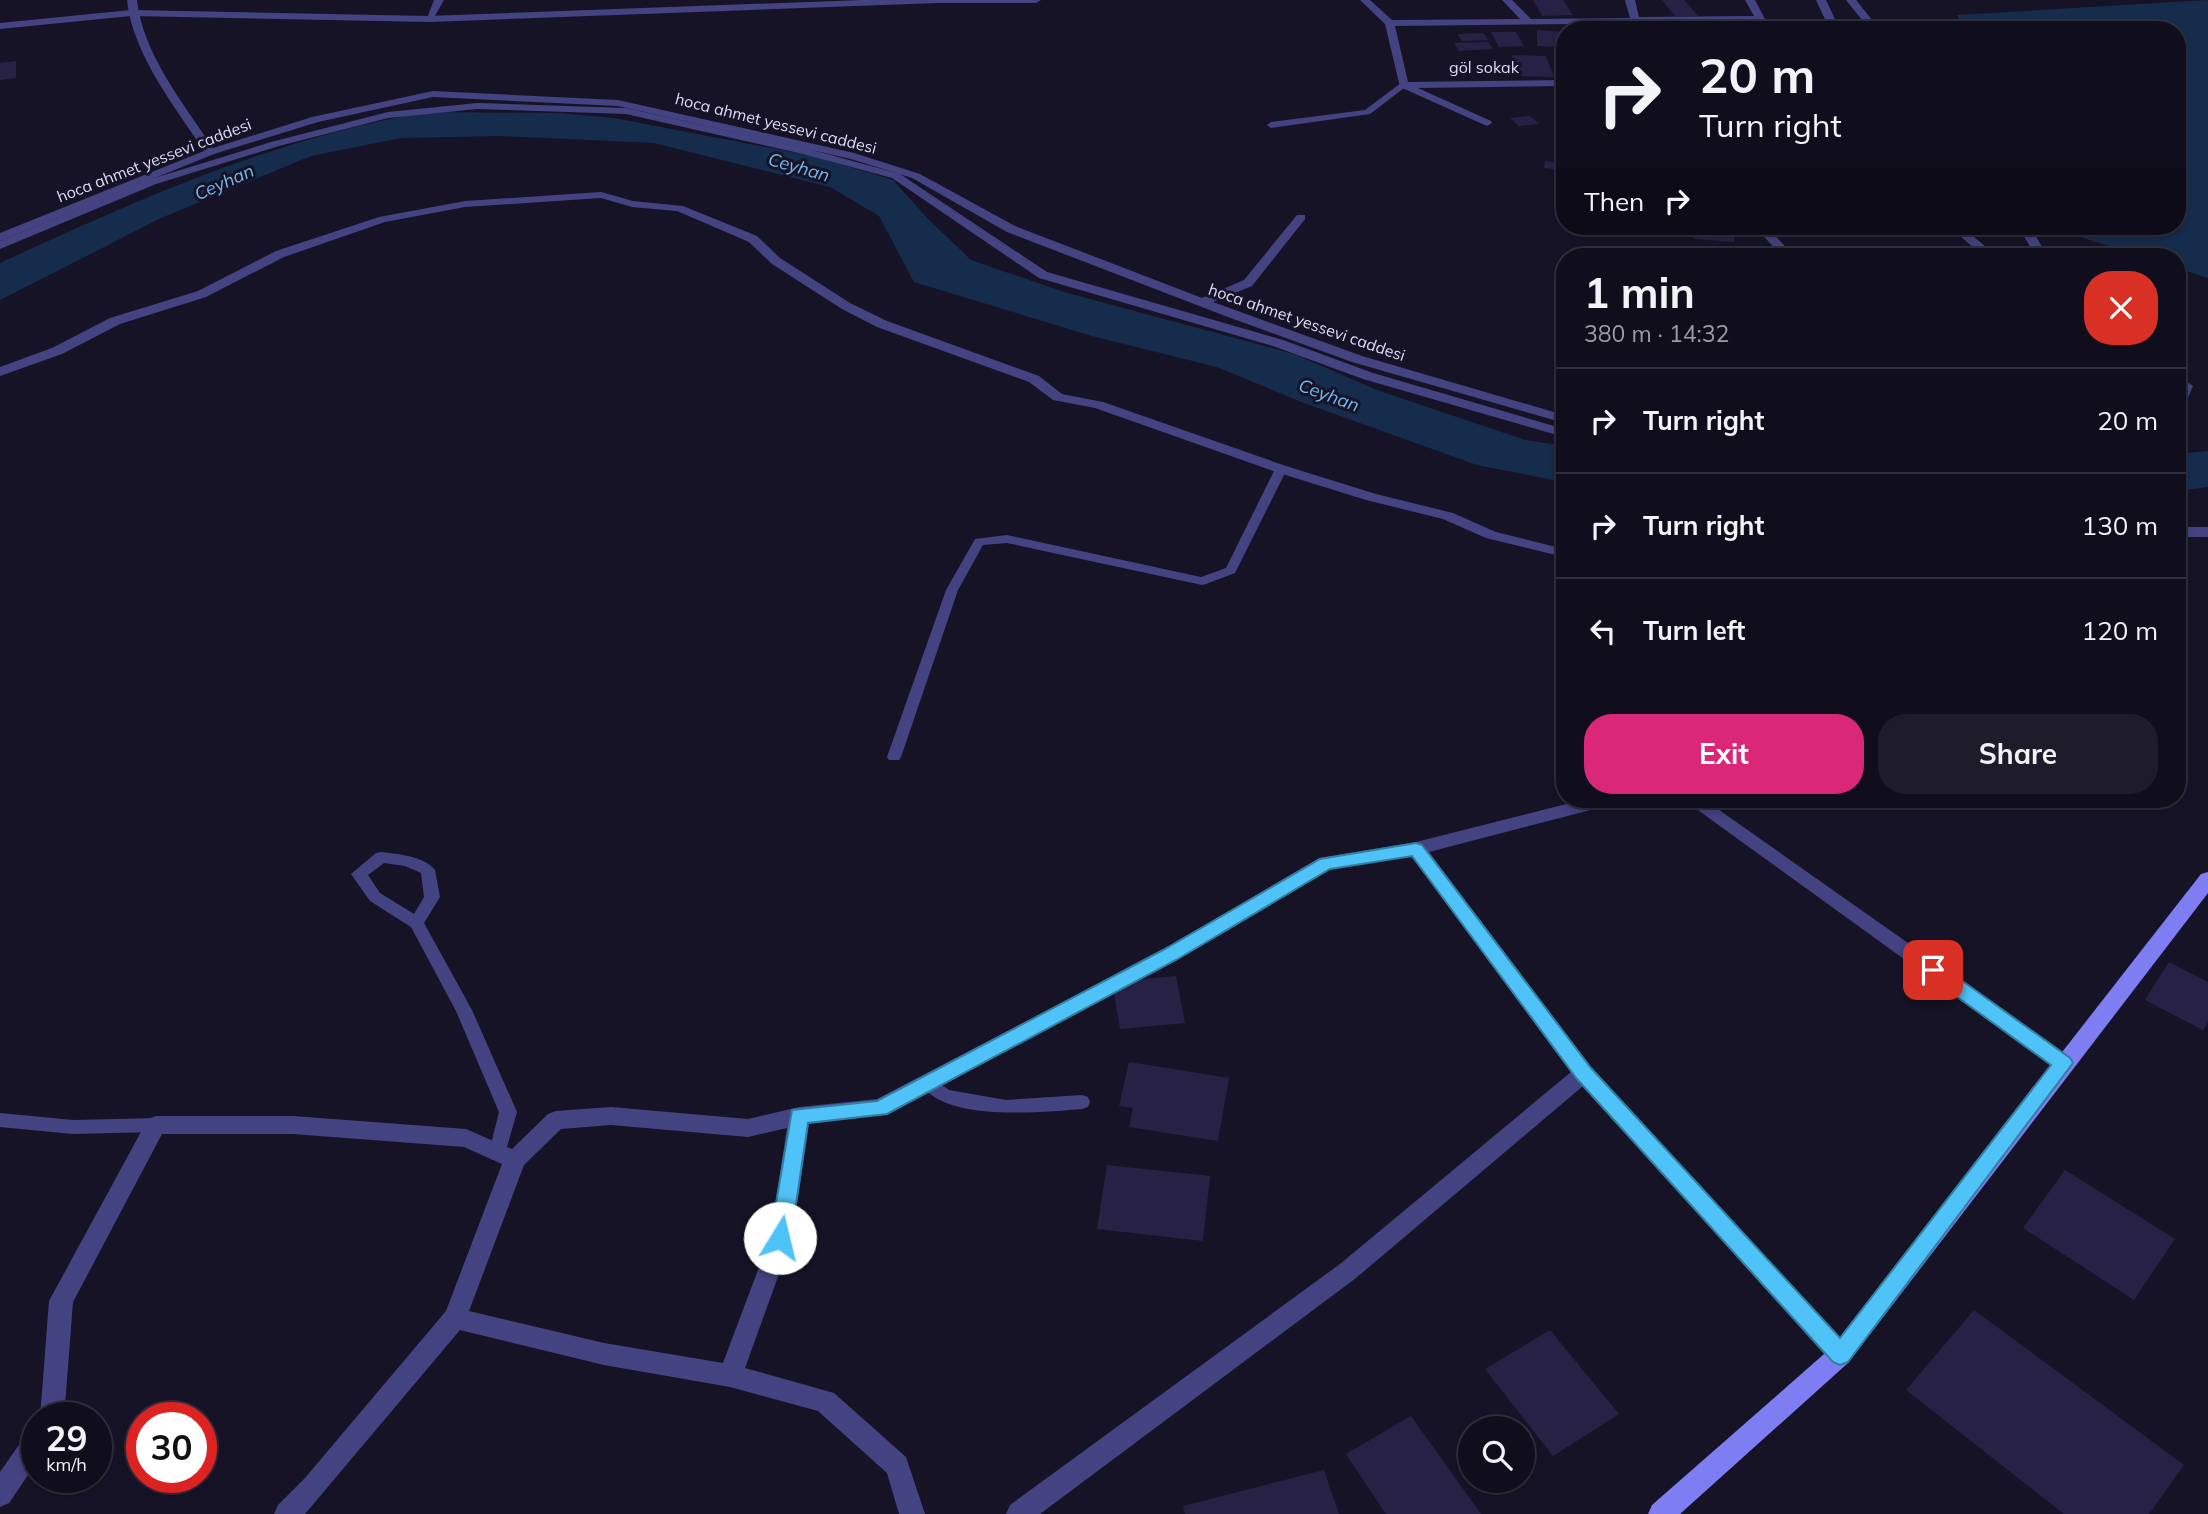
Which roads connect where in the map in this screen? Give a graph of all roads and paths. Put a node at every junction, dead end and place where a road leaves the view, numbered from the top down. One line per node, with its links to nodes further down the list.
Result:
1 (132, 0): 10 (street)
2 (439, 0): 11 (street)
3 (1036, 0): 11 (street)
4 (1366, 0): 17 (street)
5 (1507, 0): 14 (street)
6 (1630, 0): 13 (street)
7 (1750, 0): 12 (street)
8 (1821, 0): 15 (street)
9 (1851, 0): 16 (street)
10 (131, 13): 11 (street); 18 (street); 23 (street)
11 (429, 19)
12 (1761, 19): 13 (street)
13 (1635, 20): 14 (street)
14 (1528, 21): 17 (street)
15 (1831, 21)
16 (1868, 21)
17 (1390, 23): 20 (street)
18 (0, 26)
19 (1556, 83): 20 (street, göl sokak)
20 (1404, 85): 21 (street); 22 (lane)
21 (1487, 123)
22 (1271, 125)
23 (210, 152): 27 (street, hoca ahmet yessevi caddesi); 31 (street, hoca ahmet yessevi caddesi)
24 (1301, 217): 31 (street)
25 (1768, 235): 29 (street)
26 (1965, 235): 30 (street)
27 (0, 237)
28 (0, 244): 34 (street)
29 (1781, 248)
30 (1981, 248)
31 (1203, 302): 33 (street, hoca ahmet yessevi caddesi)
32 (0, 372): 35 (street)
33 (1556, 416)
34 (1556, 431)
35 (1281, 469): 38 (street); 39 (lane)
36 (2186, 532): 37 (street)
37 (2208, 532)
38 (1556, 551)
39 (894, 757)
40 (1575, 808): 42 (street)
41 (1704, 808): 45 (street)
42 (1416, 849): 46 (street); 47 (street)
43 (2208, 879): 45 (main road)
44 (416, 923): 44 (lane); 52 (lane)
45 (2063, 1063): 54 (main road)
46 (1584, 1073): 54 (street); 61 (street)
47 (928, 1082): 48 (lane); 49 (street)
48 (1082, 1102)
49 (799, 1116): 52 (street); 55 (street)
50 (0, 1120): 51 (lane)
51 (156, 1125): 52 (street); 56 (street)
52 (506, 1156): 53 (street)
53 (455, 1318): 55 (street); 59 (street)
54 (1840, 1355): 62 (main road)
55 (730, 1376): 60 (street)
56 (53, 1402)
57 (21, 1463): 58 (street)
58 (0, 1494)
59 (287, 1514)
60 (912, 1514)
61 (1019, 1514)
62 (1661, 1514)

